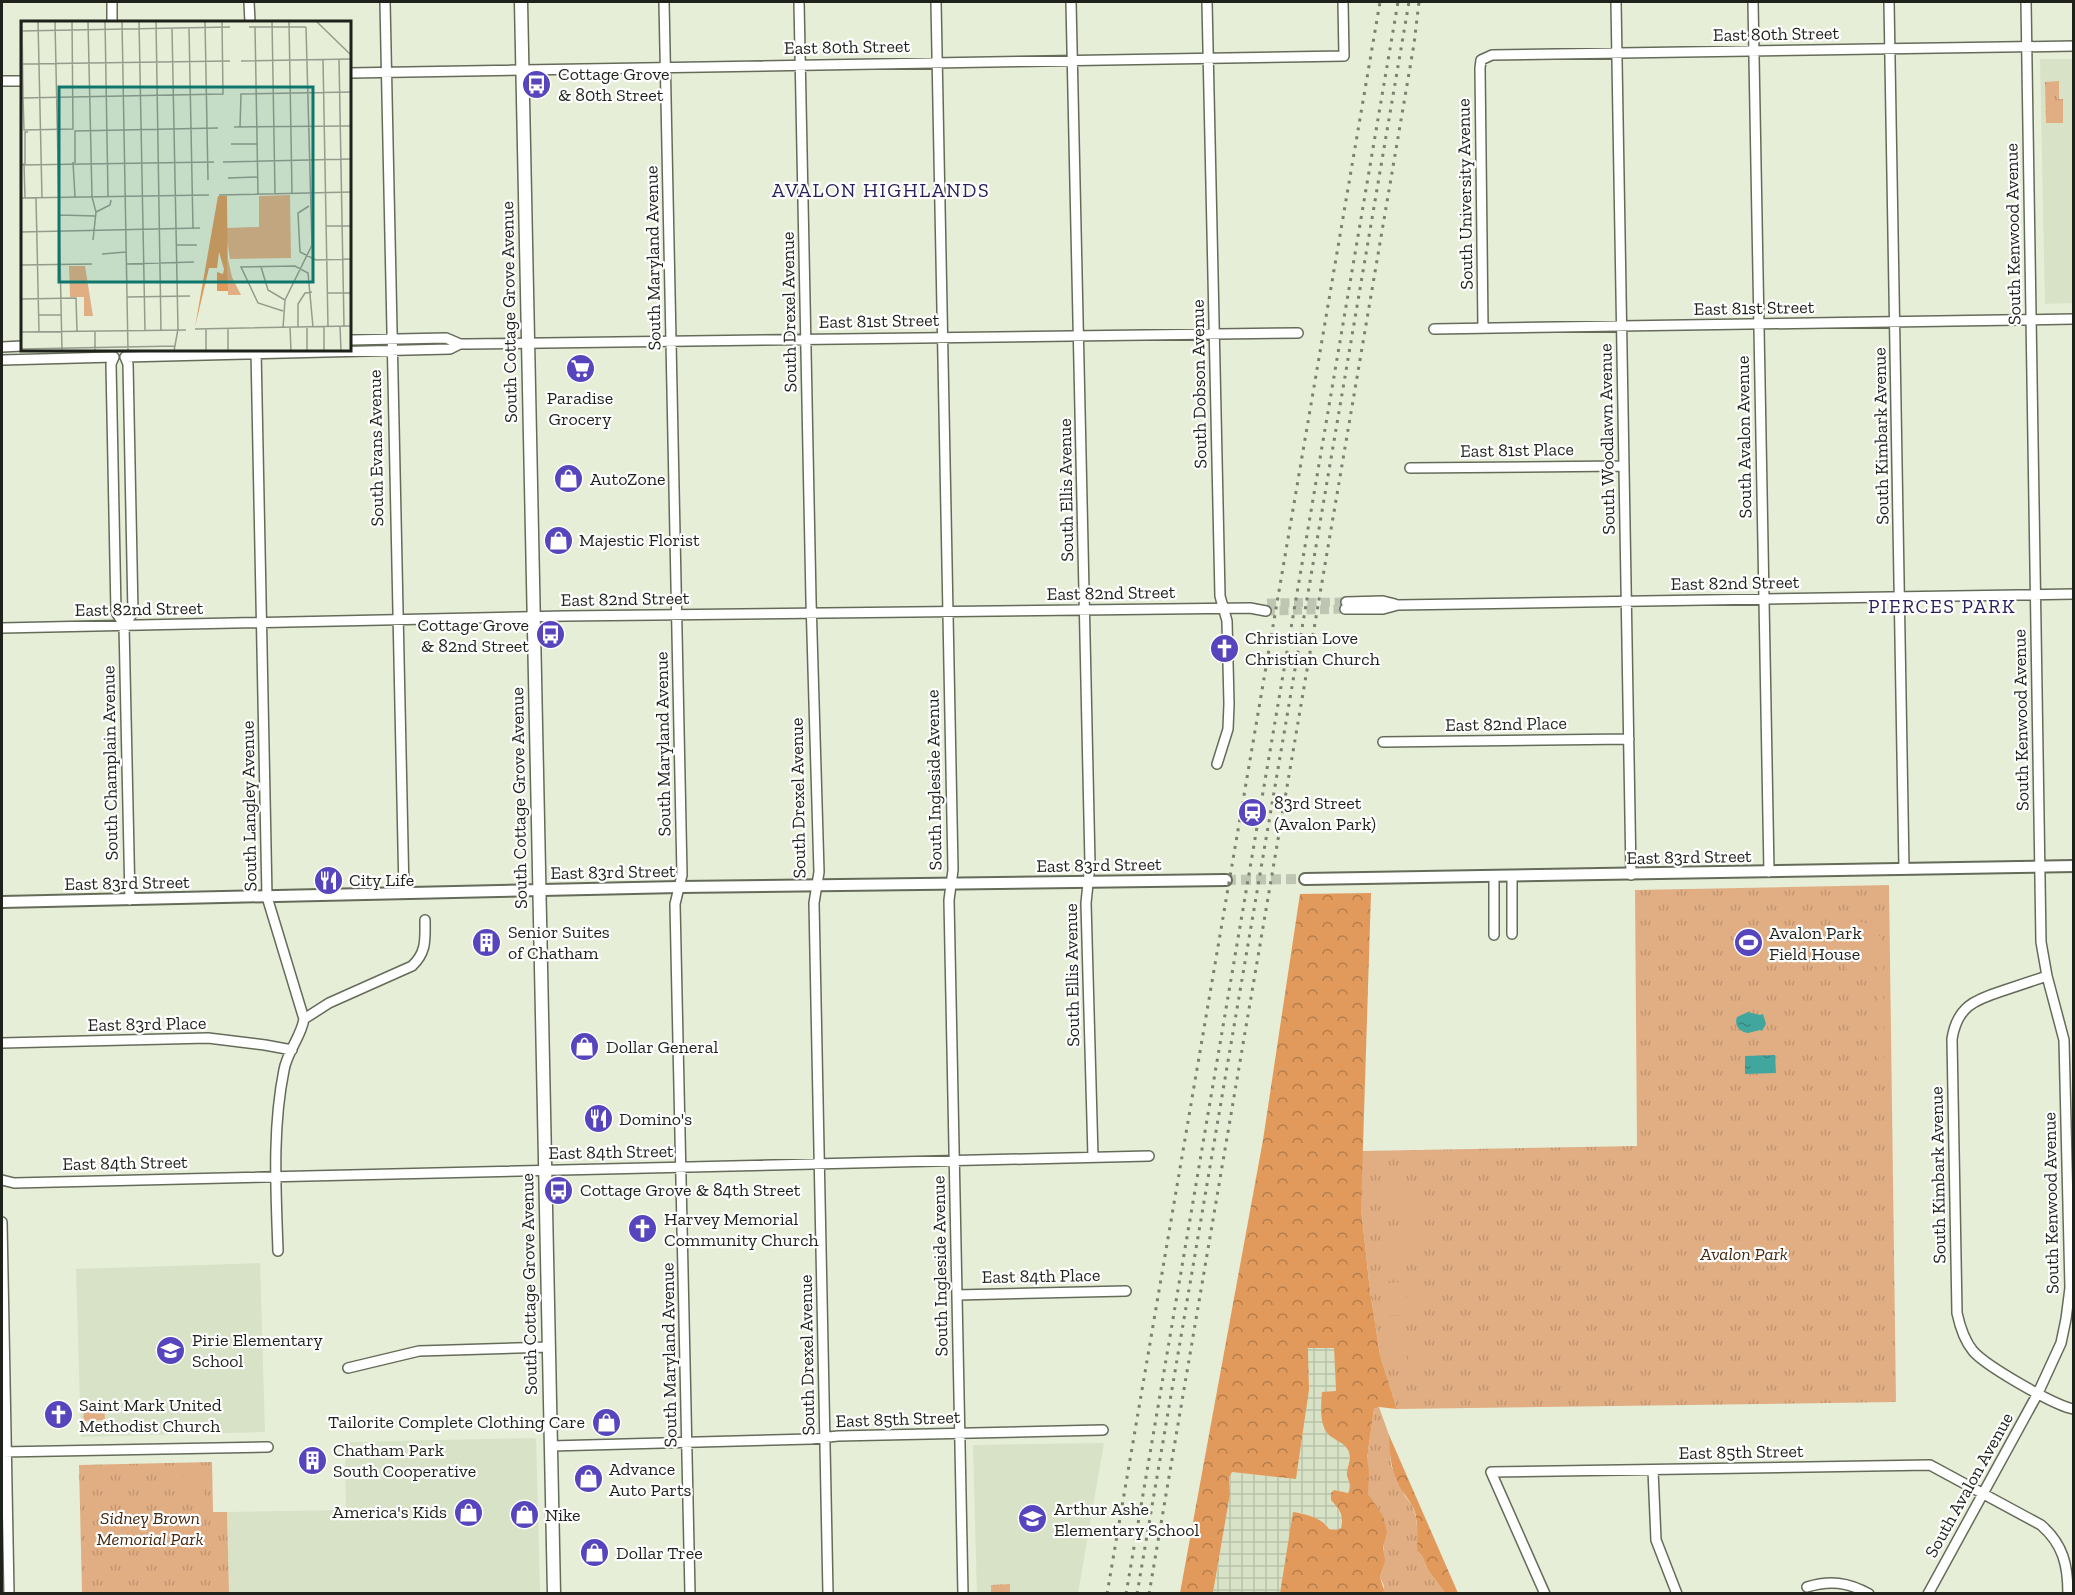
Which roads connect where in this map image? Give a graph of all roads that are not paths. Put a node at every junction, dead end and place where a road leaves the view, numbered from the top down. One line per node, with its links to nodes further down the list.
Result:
1 (112, 2): 15 (street)
2 (249, 2): 16 (street)
3 (385, 2): 29 (street, South Evans Avenue)
4 (521, 2): 28 (main road, South Cottage Grove Avenue)
5 (664, 2): 27 (street, South Maryland Avenue)
6 (799, 2): 26 (street, South Drexel Avenue)
7 (936, 2): 25 (street, South Ingleside Avenue)
8 (1071, 2): 24 (street, South Ellis Avenue)
9 (1207, 2): 22 (street, South Dobson Avenue)
10 (1343, 2): 22 (street, East 80th Street)
11 (1616, 2): 21 (street, South Woodlawn Avenue)
12 (1753, 2): 20 (street, South Avalon Avenue)
13 (1889, 2): 19 (street, South Kimbark Avenue)
14 (2026, 2): 18 (street, South Kenwood Avenue)
15 (112, 21)
16 (249, 21)
17 (2073, 46): 18 (street, East 80th Street)
18 (2026, 47): 19 (street, East 80th Street); 34 (street, South Kenwood Avenue)
19 (1890, 49): 20 (street, East 80th Street); 35 (street, South Kimbark Avenue)
20 (1754, 51): 21 (street, East 80th Street); 36 (street, South Avalon Avenue)
21 (1617, 53): 23 (street, East 80th Street); 37 (street, South Woodlawn Avenue)
22 (1209, 59): 24 (street, East 80th Street); 40 (street, South Dobson Avenue)
23 (1481, 60): 38 (street, South University Avenue)
24 (1072, 61): 25 (street, East 80th Street); 42 (street, South Ellis Avenue)
25 (937, 63): 26 (street, East 80th Street); 43 (street, South Ingleside Avenue)
26 (801, 65): 27 (street, East 80th Street); 45 (street, South Drexel Avenue)
27 (665, 67): 28 (street, East 80th Street); 47 (street, South Maryland Avenue)
28 (522, 69): 29 (street, East 80th Street); 48 (main road, South Cottage Grove Avenue)
29 (386, 72): 30 (street, East 80th Street); 44 (street, South Evans Avenue)
30 (351, 73)
31 (2, 81): 32 (street)
32 (21, 81)
33 (2073, 319): 34 (street, East 81st Street)
34 (2031, 320): 35 (street, East 81st Street); 64 (street, South Kenwood Avenue)
35 (1895, 322): 36 (street, East 81st Street); 65 (street, South Kimbark Avenue)
36 (1759, 324): 37 (street, East 81st Street); 66 (street, South Avalon Avenue)
37 (1622, 326): 38 (street, East 81st Street); 59 (street, South Woodlawn Avenue)
38 (1483, 328): 39 (street, East 81st Street)
39 (1434, 329)
40 (1215, 333): 41 (street, East 81st Street); 42 (street, East 81st Street); 70 (street, South Dobson Avenue)
41 (1298, 333)
42 (1080, 335): 43 (street, East 81st Street); 71 (street, South Ellis Avenue)
43 (943, 337): 45 (street, East 81st Street); 72 (street, South Ingleside Avenue)
44 (391, 339): 46 (street, East 81st Street); 49 (street, East 81st Street); 52 (street, South Evans Avenue)
45 (806, 339): 47 (street, East 81st Street); 73 (street, South Drexel Avenue)
46 (351, 340)
47 (671, 341): 48 (street, East 81st Street); 74 (street, South Maryland Avenue)
48 (528, 343): 49 (street, East 81st Street); 75 (main road, South Cottage Grove Avenue)
49 (460, 344): 52 (street, East 81st Street)
50 (21, 346): 51 (street)
51 (2, 347)
52 (391, 350): 54 (street, East 81st Street); 76 (street, South Evans Avenue)
53 (324, 351): 55 (street, East 81st Street)
54 (351, 351)
55 (256, 352): 57 (street, East 81st Street); 77 (street, South Langley Avenue)
56 (113, 353): 57 (street, East 81st Street); 58 (street); 62 (street, South Champlain Avenue)
57 (126, 353): 61 (street, South Champlain Avenue)
58 (2, 360)
59 (1624, 466): 60 (street, East 81st Place); 67 (street, South Woodlawn Avenue)
60 (1410, 468)
61 (131, 496): 62 (street); 78 (street, South Champlain Avenue)
62 (114, 497): 78 (street, South Champlain Avenue)
63 (2073, 594): 64 (street, East 82nd Street)
64 (2036, 595): 65 (street, East 82nd Street); 84 (street, South Kenwood Avenue)
65 (1900, 597): 66 (street, East 82nd Street); 85 (street, South Kimbark Avenue)
66 (1764, 599): 67 (street, East 82nd Street); 86 (street, South Avalon Avenue)
67 (1626, 601): 68 (street, East 82nd Street); 80 (street, South Woodlawn Avenue)
68 (1345, 605)
69 (1267, 607): 70 (street, East 82nd Street)
70 (1223, 608): 71 (street, East 82nd Street); 82 (street, South Dobson Avenue)
71 (1085, 610): 72 (street, East 82nd Street); 92 (street, South Ellis Avenue)
72 (948, 611): 73 (street, East 82nd Street); 93 (street, South Ingleside Avenue)
73 (811, 613): 74 (street, East 82nd Street); 94 (street, South Drexel Avenue)
74 (676, 615): 75 (street, East 82nd Street); 95 (street, South Maryland Avenue)
75 (533, 617): 76 (street, East 82nd Street); 96 (main road, South Cottage Grove Avenue)
76 (396, 620): 77 (street, East 82nd Street); 97 (street, South Evans Avenue)
77 (261, 623): 78 (street, East 82nd Street); 98 (street, South Langley Avenue)
78 (124, 625): 79 (street, East 82nd Street); 99 (street, South Champlain Avenue)
79 (2, 628)
80 (1629, 738): 81 (street, East 82nd Place); 87 (street, South Woodlawn Avenue)
81 (1383, 742)
82 (1217, 764)
83 (2073, 866): 84 (street, East 83rd Street)
84 (2040, 867): 85 (street, East 83rd Street); 104 (street, South Kenwood Avenue)
85 (1904, 870): 86 (street, East 83rd Street)
86 (1769, 872): 87 (street, East 83rd Street)
87 (1631, 875): 88 (street, East 83rd Street)
88 (1512, 877): 89 (street, East 83rd Street); 102 (street)
89 (1494, 878): 90 (street, East 83rd Street); 103 (street)
90 (1305, 879)
91 (1226, 880): 92 (street, East 83rd Street)
92 (1088, 882): 93 (street, East 83rd Street); 109 (street, South Ellis Avenue)
93 (951, 884): 94 (street, East 83rd Street); 110 (street, South Ingleside Avenue)
94 (816, 885): 95 (street, East 83rd Street); 111 (street, South Drexel Avenue)
95 (679, 887): 96 (street, East 83rd Street); 112 (street, South Maryland Avenue)
96 (539, 891): 97 (street, East 83rd Street); 113 (main road, South Cottage Grove Avenue)
97 (404, 894): 98 (street, East 83rd Street)
98 (267, 897): 99 (street, East 83rd Street); 105 (street, South Langley Avenue)
99 (130, 900): 100 (street, East 83rd Street)
100 (2, 903)
101 (425, 920): 105 (street)
102 (1512, 934)
103 (1494, 935)
104 (2047, 976): 122 (street, South Kenwood Avenue); 122 (street, South Kimbark Avenue)
105 (304, 1019): 107 (street)
106 (2, 1043): 107 (street, East 83rd Place)
107 (292, 1050): 114 (street)
108 (1149, 1156): 109 (street, East 84th Street)
109 (1093, 1157): 110 (street, East 84th Street)
110 (954, 1160): 111 (street, East 84th Street); 119 (street, South Ingleside Avenue)
111 (819, 1163): 112 (street, East 84th Street); 126 (street, South Drexel Avenue)
112 (681, 1167): 113 (street, East 84th Street); 127 (street, South Maryland Avenue)
113 (545, 1170): 114 (street, East 84th Street); 120 (main road, South Cottage Grove Avenue)
114 (276, 1176): 115 (street, East 84th Street); 117 (street)
115 (2, 1180)
116 (2, 1222): 130 (street)
117 (278, 1251)
118 (1126, 1291): 119 (street, East 84th Place)
119 (957, 1294): 125 (street, South Ingleside Avenue)
120 (549, 1347): 121 (street); 128 (main road, South Cottage Grove Avenue)
121 (348, 1368)
122 (2038, 1393): 123 (street); 132 (street, South Avalon Avenue)
123 (2073, 1409)
124 (1103, 1430): 125 (street, East 85th Street)
125 (960, 1434): 126 (street, East 85th Street); 138 (street, South Ingleside Avenue)
126 (825, 1438): 127 (street, East 85th Street); 137 (street, South Drexel Avenue)
127 (687, 1443): 128 (street, East 85th Street); 136 (street, South Maryland Avenue)
128 (551, 1446): 135 (main road, South Cottage Grove Avenue)
129 (268, 1447): 130 (street)
130 (4, 1452): 134 (street)
131 (1653, 1470): 132 (street, East 85th Street); 139 (street, East 85th Street); 140 (street)
132 (1984, 1494): 142 (street, South Avalon Avenue); 143 (street)
133 (1807, 1587): 141 (street)
134 (9, 1593)
135 (554, 1593)
136 (690, 1593)
137 (828, 1593)
138 (963, 1593)
139 (1545, 1593)
140 (1677, 1593)
141 (1869, 1593)
142 (1928, 1593)
143 (2068, 1593)

